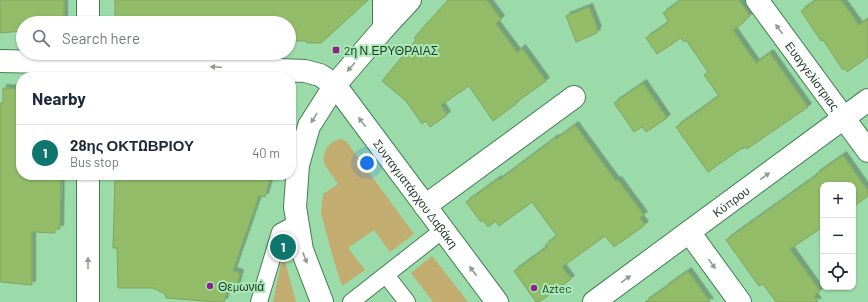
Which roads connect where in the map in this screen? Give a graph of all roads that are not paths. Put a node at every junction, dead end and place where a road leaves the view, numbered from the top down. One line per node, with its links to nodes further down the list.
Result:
1 (88, 0): 5 (street)
2 (384, 0): 6 (street)
3 (410, 0): 6 (street)
4 (758, 0): 12 (street, Ευαγγελίστριας, one-way to 4)
5 (88, 16)
6 (384, 28): 9 (street, one-way to 9)
7 (0, 61): 8 (street)
8 (88, 64): 9 (street, one-way to 8)
9 (335, 85): 15 (street, Συνταγματάρχου Δαβάκη, one-way to 9); 16 (street, one-way to 16)
10 (574, 97): 15 (street)
11 (868, 100): 12 (street, Κύπρου)
12 (844, 118): 13 (street, Ευαγγελίστριας); 18 (street, Κύπρου, one-way to 12)
13 (868, 151)
14 (88, 180): 20 (street, one-way to 14)
15 (425, 206): 17 (street, Συνταγματάρχου Δαβάκη)
16 (297, 223): 21 (street); 22 (street, one-way to 22)
17 (443, 230): 19 (street); 25 (street, Συνταγματάρχου Δαβάκη, one-way to 17)
18 (689, 232): 26 (street, Κύπρου, one-way to 18); 27 (street, one-way to 27)
19 (386, 275): 23 (street); 24 (street)
20 (88, 302)
21 (259, 302)
22 (322, 302)
23 (351, 302)
24 (407, 302)
25 (496, 302)
26 (594, 302)
27 (740, 302)

